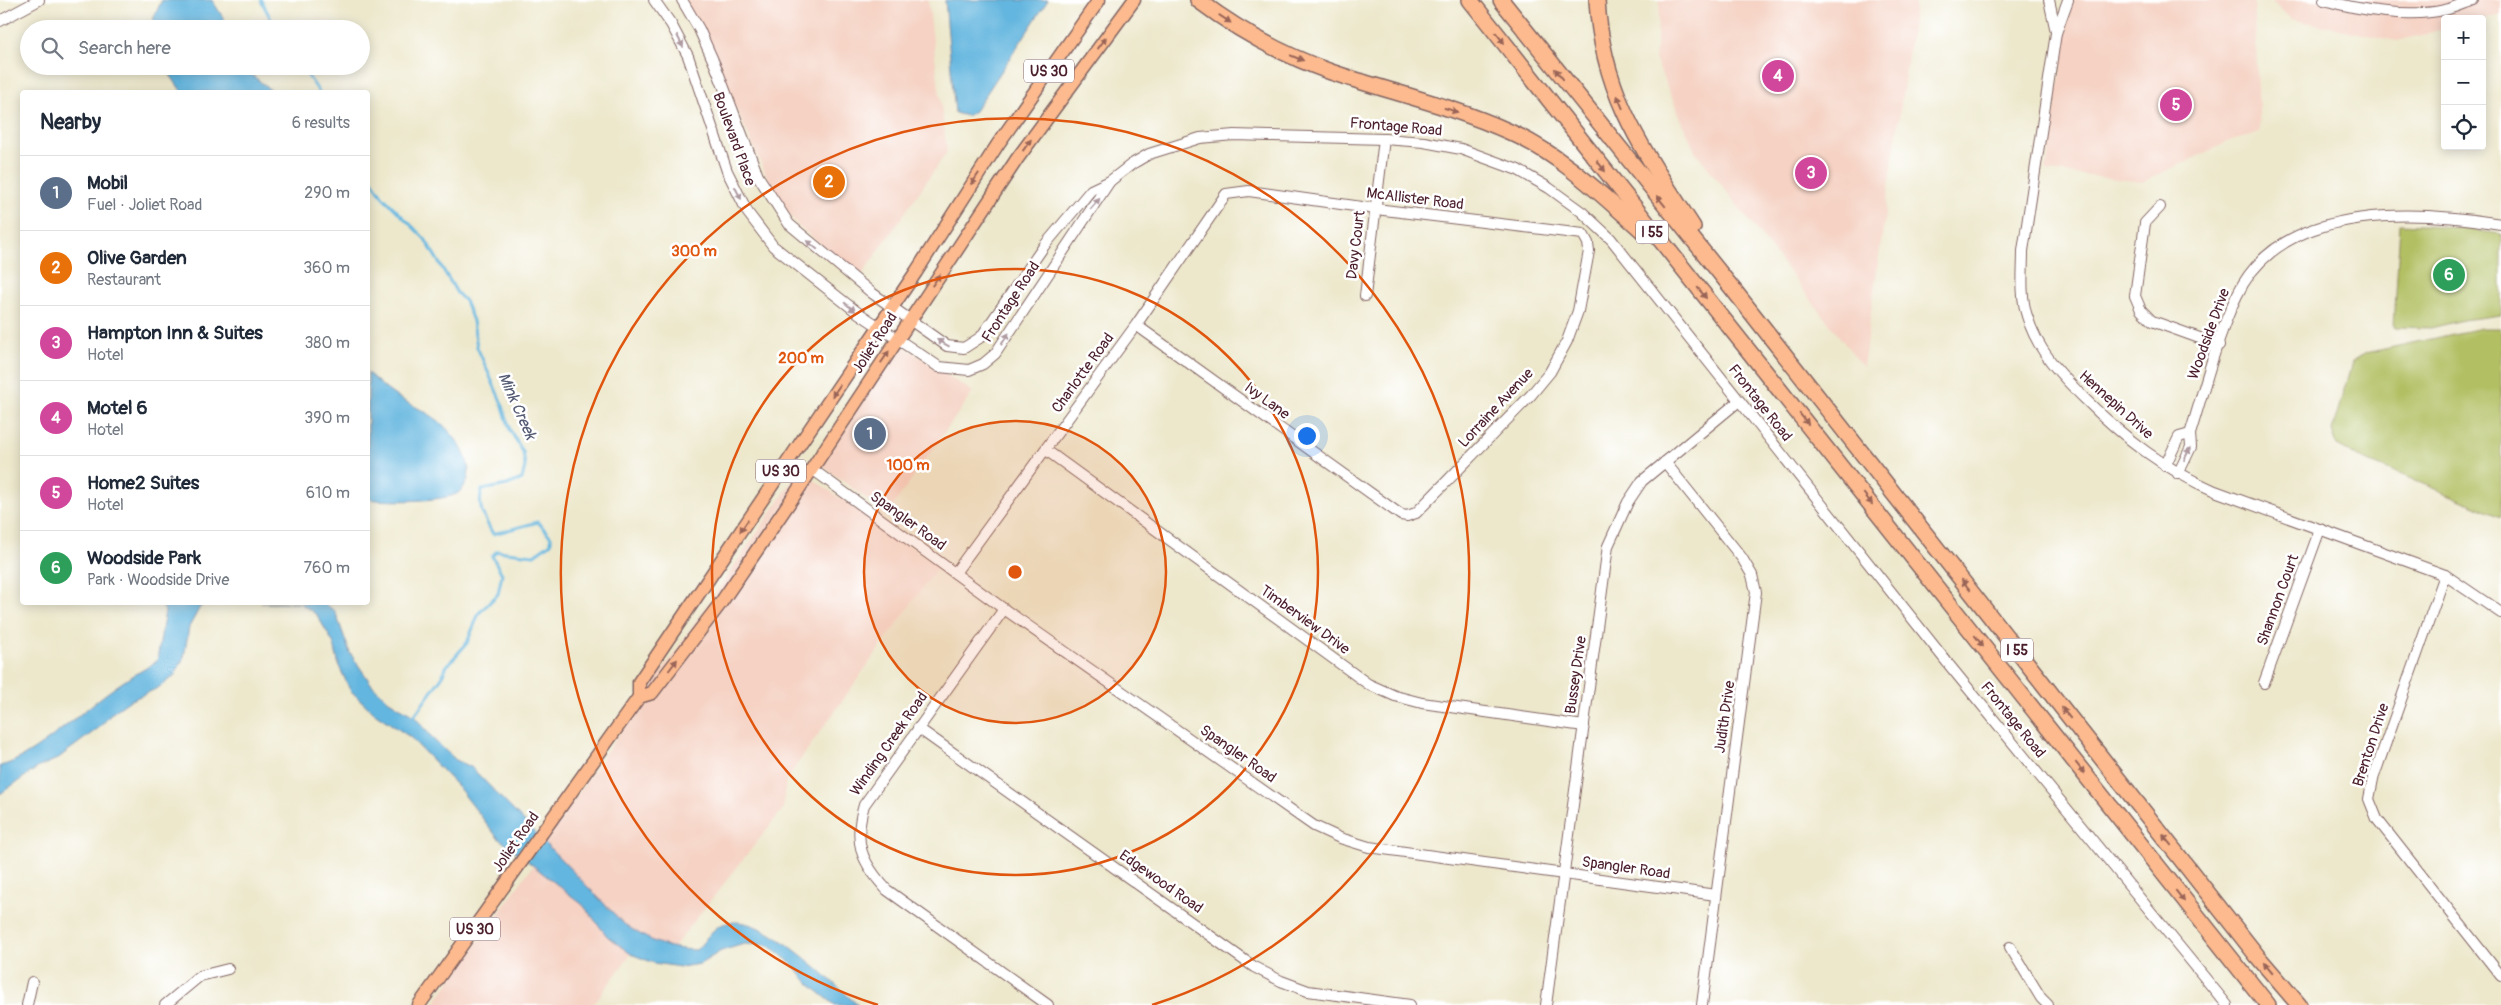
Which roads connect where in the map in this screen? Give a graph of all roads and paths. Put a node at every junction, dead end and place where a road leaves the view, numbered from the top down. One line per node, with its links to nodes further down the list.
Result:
1 (39, 0): 14 (street)
2 (654, 0): 29 (street, Boulevard Place, one-way to 29)
3 (682, 0): 26 (street, Boulevard Place, one-way to 3)
4 (1099, 0): 26 (main road, Joliet Road / US 30, one-way to 26)
5 (1134, 0): 27 (main road, Joliet Road / US 30, one-way to 5)
6 (1198, 0): 23 (highway, one-way to 23)
7 (1470, 0): 23 (highway, I 55, one-way to 23)
8 (1500, 0): 24 (highway, I 55, one-way to 8)
9 (1598, 0): 24 (highway, one-way to 9)
10 (2049, 0): 15 (street)
11 (2068, 0): 15 (street)
12 (2324, 0): 13 (street)
13 (2473, 0)
14 (0, 21)
15 (2056, 33): 36 (street, Hennepin Drive)
16 (1384, 139): 17 (street, Frontage Road); 20 (street, Davy Court); 32 (street, Frontage Road)
17 (1110, 182): 27 (street, Frontage Road, one-way to 27); 30 (street, Frontage Road, one-way to 17)
18 (1234, 191): 20 (street, McAllister Road); 28 (street, Charlotte Road)
19 (2160, 207): 31 (street)
20 (1376, 209): 22 (street, McAllister Road); 25 (street, Davy Court)
21 (2501, 224): 31 (street, Woodside Drive)
22 (1588, 243): 39 (street, Lorraine Avenue)
23 (1675, 260): 64 (highway, I 55, one-way to 64)
24 (1736, 293): 65 (highway, I 55, one-way to 24)
25 (1365, 296)
26 (892, 307): 27 (street, Frontage Road); 29 (main road, Joliet Road / US 30)
27 (910, 321): 30 (main road, Joliet Road / US 30)
28 (1136, 325): 34 (street, Charlotte Road); 39 (street, Ivy Lane)
29 (879, 327): 30 (street, Frontage Road); 46 (main road, Joliet Road / US 30, one-way to 46)
30 (897, 340): 37 (main road, Joliet Road / US 30, one-way to 30)
31 (2219, 345): 33 (street, Woodside Drive)
32 (1739, 401): 35 (street, Bussey Drive); 63 (street, Frontage Road)
33 (2190, 434): 36 (street, Woodside Drive); 38 (street, Woodside Drive, one-way to 33)
34 (1046, 450): 41 (street, Charlotte Road); 47 (street, Timberview Drive)
35 (1665, 462): 47 (street, Bussey Drive); 50 (street, Judith Drive)
36 (2165, 466): 38 (street, Hennepin Drive)
37 (812, 469): 41 (street, Spangler Road); 46 (main road, Joliet Road / US 30, one-way to 37)
38 (2178, 474): 40 (street, Hennepin Drive)
39 (1407, 516)
40 (2320, 529): 42 (street, Hennepin Drive); 45 (street, Shannon Court)
41 (955, 573): 43 (street, Spangler Road)
42 (2445, 575): 44 (street, Hennepin Drive); 53 (street, Brenton Drive)
43 (1004, 609): 48 (street, Winding Creek Road); 49 (street, Spangler Road)
44 (2501, 613)
45 (2264, 683)
46 (639, 698): 57 (main road, Joliet Road / US 30)
47 (1584, 726): 49 (street, Bussey Drive)
48 (918, 728): 58 (street, Winding Creek Road); 59 (street, Edgewood Road)
49 (1565, 874): 50 (street, Spangler Road); 60 (street, Bussey Drive)
50 (1716, 895): 61 (street, Judith Drive)
51 (2010, 947): 62 (street)
52 (228, 969): 56 (street)
53 (2501, 976)
54 (32, 982): 55 (street)
55 (27, 1005)
56 (164, 1005)
57 (419, 1005)
58 (1048, 1005)
59 (1410, 1005)
60 (1546, 1005)
61 (1702, 1005)
62 (2048, 1005)
63 (2227, 1005)
64 (2268, 1005)
65 (2299, 1005)

